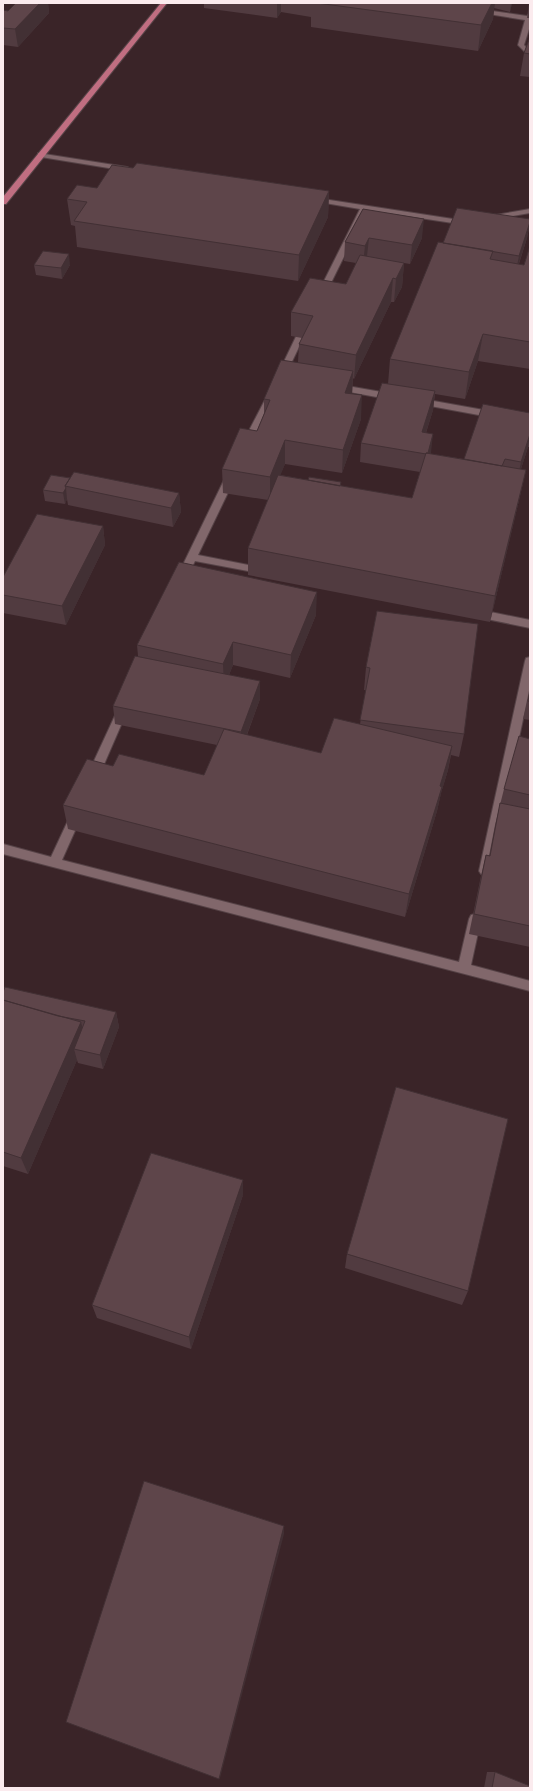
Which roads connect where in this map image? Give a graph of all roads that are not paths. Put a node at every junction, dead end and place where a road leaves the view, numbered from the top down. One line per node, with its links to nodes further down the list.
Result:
1 (164, 3): 7 (main road)
2 (468, 9): 3 (street)
3 (529, 17): 4 (street)
4 (521, 45): 5 (street); 6 (street)
5 (530, 46)
6 (530, 55)
7 (41, 155): 8 (street); 10 (main road)
8 (136, 170)
9 (302, 197): 11 (street)
10 (3, 202)
11 (365, 207): 12 (street); 17 (street)
12 (530, 211)
13 (325, 385): 14 (street)
14 (402, 391)
15 (407, 400): 16 (street)
16 (507, 417)
17 (242, 453)
18 (235, 467): 19 (street)
19 (190, 557): 20 (street); 21 (street)
20 (275, 573)
21 (178, 586)
22 (468, 611): 23 (street)
23 (530, 624)
24 (530, 661): 30 (street)
25 (126, 702): 26 (street)
26 (90, 782)
27 (81, 804): 29 (street)
28 (3, 848): 29 (street)
29 (55, 862): 32 (street)
30 (482, 884)
31 (477, 907): 32 (street)
32 (464, 968): 33 (street)
33 (530, 986)

